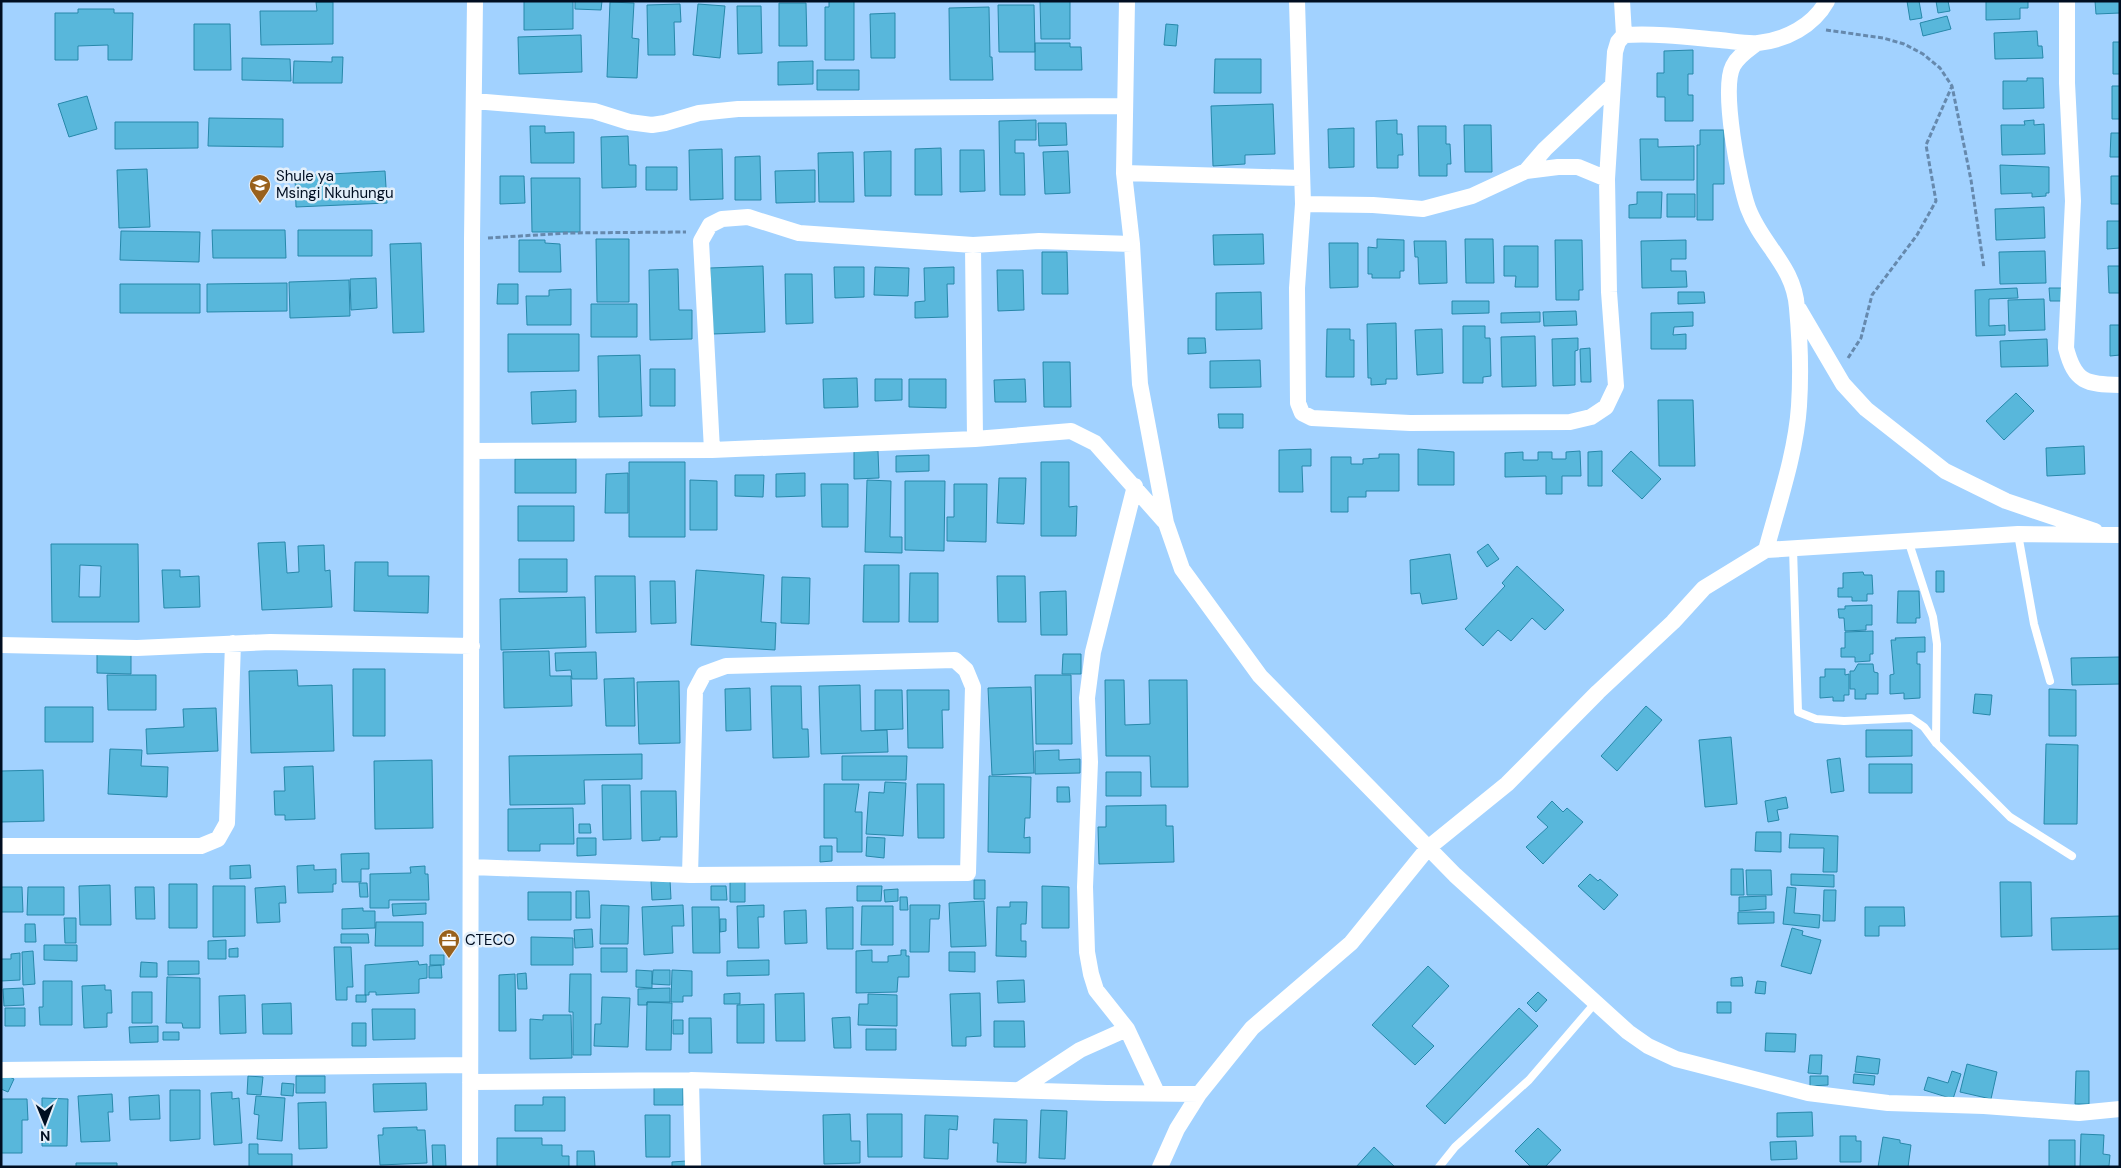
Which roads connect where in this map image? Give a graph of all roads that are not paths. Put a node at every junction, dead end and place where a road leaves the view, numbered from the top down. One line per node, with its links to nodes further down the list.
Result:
1 (475, 1): 10 (street)
2 (1127, 1): 11 (street)
3 (1297, 1): 14 (street)
4 (1622, 1): 7 (street)
5 (1827, 1): 8 (street)
6 (2067, 1): 20 (street)
7 (1624, 35): 8 (street); 9 (street)
8 (1757, 43): 19 (street)
9 (1613, 85): 12 (street); 15 (street)
10 (474, 101): 11 (street); 23 (street)
11 (1125, 106): 13 (street)
12 (1526, 171): 15 (street); 16 (street)
13 (1124, 173): 14 (street); 17 (street)
14 (1301, 178): 16 (street)
15 (1607, 179): 16 (street)
16 (1303, 204)
17 (1132, 244): 18 (street); 25 (street)
18 (973, 245): 21 (street); 22 (street)
19 (1797, 306): 27 (street); 30 (street)
20 (2120, 385)
21 (975, 439): 22 (street); 24 (street)
22 (712, 450): 23 (street)
23 (473, 451): 33 (street)
24 (1135, 486): 25 (street); 42 (street)
25 (1166, 523): 37 (street)
26 (2018, 534): 27 (street); 28 (street); 34 (lane)
27 (2114, 535)
28 (1908, 540): 29 (street); 35 (lane)
29 (1793, 548): 30 (street); 35 (lane)
30 (1766, 550): 37 (street)
31 (233, 643): 32 (street); 33 (street); 36 (street)
32 (1, 645)
33 (472, 646): 39 (street)
34 (2050, 681)
35 (1936, 743): 38 (lane)
36 (1, 846)
37 (1428, 848): 41 (street); 49 (street)
38 (2072, 856)
39 (471, 867): 40 (street); 43 (street)
40 (690, 875): 40 (street)
41 (1596, 1002): 50 (street); 54 (lane)
42 (1127, 1029): 47 (street); 48 (street)
43 (470, 1064): 44 (street); 46 (street)
44 (1, 1070)
45 (690, 1080): 46 (street); 47 (street); 52 (street)
46 (470, 1082): 51 (street)
47 (1019, 1090): 48 (street)
48 (1157, 1093): 49 (street)
49 (1199, 1094): 53 (street)
50 (2120, 1109)
51 (470, 1167)
52 (693, 1167)
53 (1160, 1167)
54 (1439, 1167)

